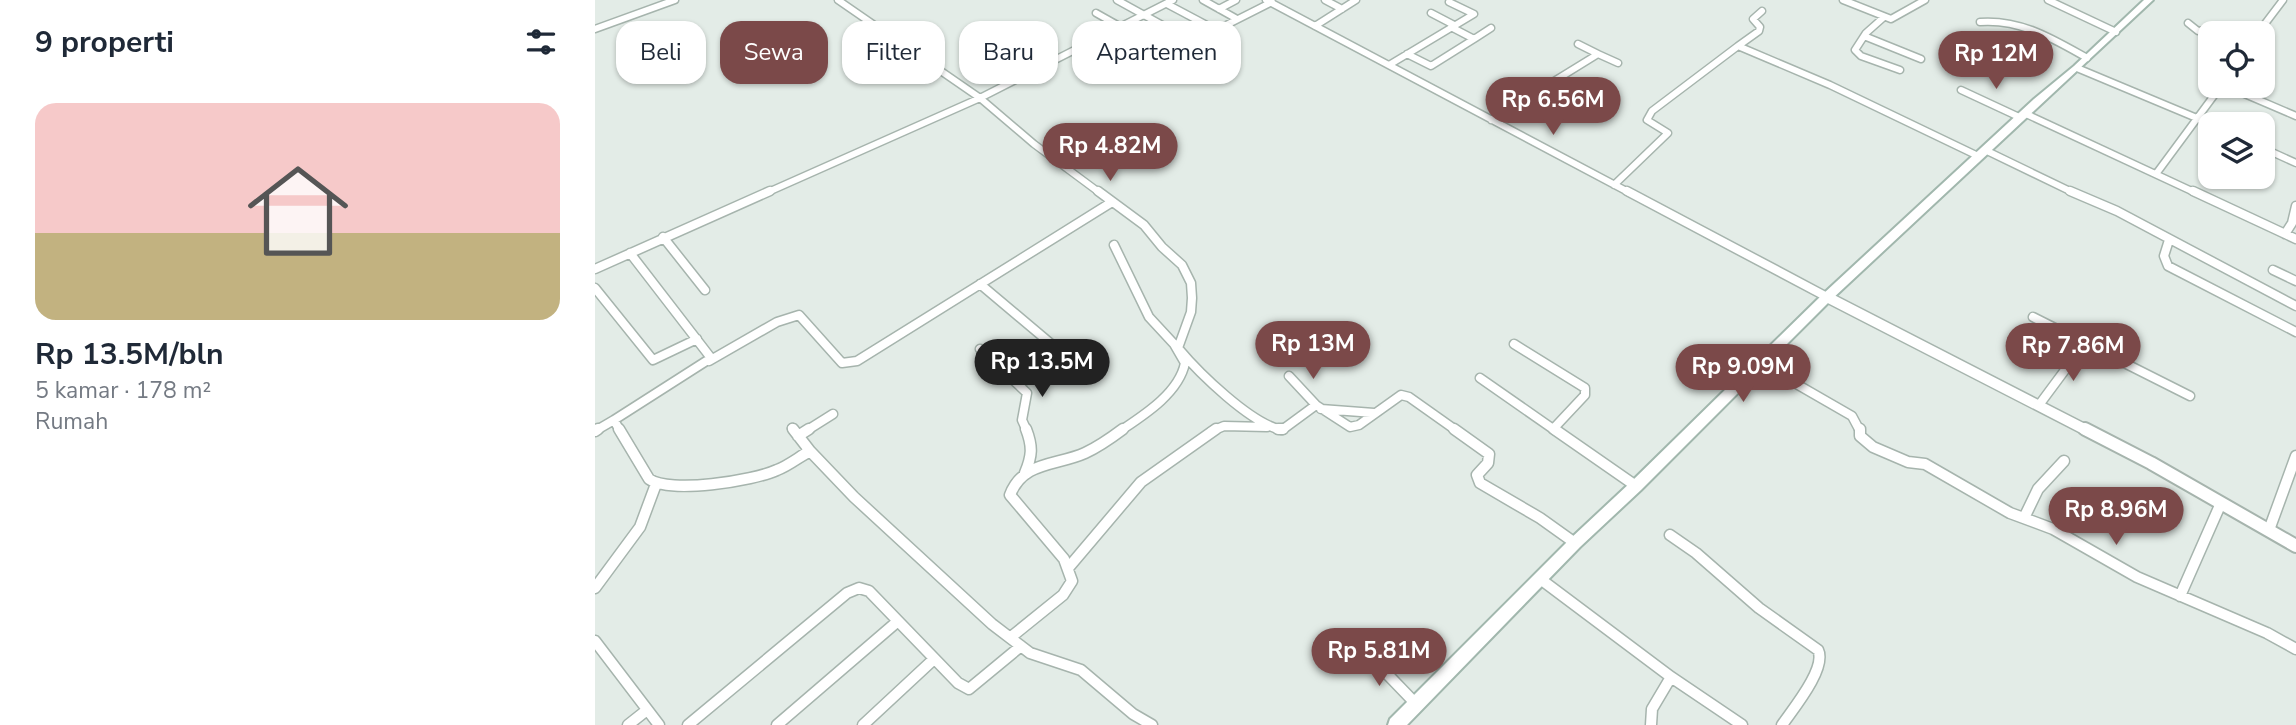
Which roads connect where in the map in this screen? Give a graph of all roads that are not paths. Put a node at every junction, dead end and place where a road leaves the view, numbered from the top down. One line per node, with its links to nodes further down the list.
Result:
1 (675, 0): 36 (street)
2 (838, 0): 52 (street)
3 (1117, 0): 22 (street)
4 (1174, 0): 16 (street)
5 (1203, 0): 17 (street)
6 (1236, 0): 17 (street)
7 (1325, 0): 18 (street)
8 (1356, 0): 18 (street)
9 (1843, 0): 23 (street)
10 (1925, 0): 23 (street)
11 (2048, 0): 38 (street)
12 (2149, 0): 38 (main road)
13 (2283, 0): 30 (street)
14 (1270, 1): 24 (street); 33 (street)
15 (1449, 2): 34 (street)
16 (1167, 4): 22 (street); 28 (street)
17 (1219, 9): 24 (street)
18 (1342, 9): 33 (street)
19 (1762, 11): 42 (street)
20 (1096, 13): 25 (street)
21 (1431, 13): 34 (street)
22 (1145, 15): 26 (street); 27 (street)
23 (1884, 18): 39 (street)
24 (1237, 19): 29 (street)
25 (1110, 21)
26 (1133, 21)
27 (1156, 21)
28 (1199, 21)
29 (1233, 21)
30 (2267, 21)
31 (1980, 22): 47 (street)
32 (2188, 23): 37 (street)
33 (1315, 26): 49 (street)
34 (1453, 26): 40 (street); 44 (street)
35 (1491, 28): 40 (street)
36 (595, 29)
37 (2198, 30)
38 (2116, 32): 47 (main road)
39 (1864, 36): 46 (street); 50 (street)
40 (1474, 39): 44 (street)
41 (1579, 44): 45 (street)
42 (1738, 46): 58 (street); 62 (street)
43 (1072, 52): 52 (street)
44 (1407, 54): 49 (street)
45 (1598, 54): 48 (street); 57 (street)
46 (1921, 59)
47 (2082, 63): 54 (main road); 56 (street)
48 (1618, 64)
49 (1389, 65): 57 (street)
50 (1900, 70)
51 (1961, 90): 54 (street)
52 (980, 98): 63 (street); 66 (street)
53 (2254, 98): 55 (street)
54 (2021, 115): 58 (main road); 61 (street)
55 (2296, 116)
56 (2198, 118): 61 (street)
57 (1492, 120): 62 (street)
58 (1981, 153): 68 (street); 77 (main road)
59 (2275, 153): 60 (street)
60 (2296, 163)
61 (2156, 174): 65 (street)
62 (1614, 185): 77 (street)
63 (1112, 202): 74 (street); 84 (street)
64 (2296, 206): 65 (street)
65 (2285, 234): 67 (street)
66 (663, 237): 70 (street); 76 (street)
67 (2296, 239)
68 (2169, 240): 78 (street); 80 (street)
69 (1114, 245): 84 (street)
70 (630, 253): 71 (street); 81 (street)
71 (595, 269)
72 (2273, 270): 73 (street)
73 (2296, 281)
74 (980, 284): 86 (street); 90 (street)
75 (595, 288): 81 (street)
76 (705, 290)
77 (1828, 297): 87 (main road); 92 (street)
78 (2296, 306)
79 (2033, 317): 83 (street)
80 (2296, 332)
81 (697, 339): 86 (street)
82 (1514, 344): 99 (street)
83 (2085, 344): 91 (street); 92 (street)
84 (1178, 348): 97 (street); 105 (street)
85 (980, 349): 90 (street)
86 (709, 361): 96 (street)
87 (1761, 363): 107 (main road); 109 (street)
88 (1289, 376): 93 (street)
89 (1479, 377): 99 (street)
90 (1020, 384): 105 (street)
91 (2190, 396)
92 (2039, 405): 108 (street)
93 (1319, 407): 94 (street); 94 (street); 97 (street)
94 (1374, 413): 112 (street)
95 (832, 414): 101 (street)
96 (614, 420): 100 (street); 106 (street)
97 (1267, 427): 114 (street)
98 (792, 428): 101 (street)
99 (1554, 428): 107 (street)
100 (595, 430)
101 (798, 436): 102 (street)
102 (810, 451): 106 (street); 119 (street)
103 (2296, 456): 110 (street)
104 (2064, 461): 109 (street)
105 (1025, 473): 114 (street)
106 (656, 484): 116 (street)
107 (1636, 486): 112 (main road)
108 (2221, 503): 110 (street); 117 (street)
109 (2024, 518): 117 (street)
110 (2269, 530): 113 (street)
111 (1670, 535): 137 (street)
112 (1575, 542): 115 (main road)
113 (2296, 546)
114 (1069, 567): 119 (street)
115 (1539, 578): 125 (street); 126 (main road)
116 (595, 588)
117 (2180, 596): 122 (street)
118 (898, 621): 124 (street); 130 (street); 131 (street)
119 (1011, 637): 121 (street)
120 (595, 641): 127 (street)
121 (1021, 646): 124 (street); 133 (street)
122 (2296, 649)
123 (1364, 650): 126 (street)
124 (934, 659): 132 (street)
125 (1671, 677): 135 (street); 136 (street)
126 (1417, 705): 134 (main road)
127 (647, 710): 128 (street); 129 (street)
128 (628, 725)
129 (659, 725)
130 (688, 725)
131 (777, 725)
132 (863, 725)
133 (1152, 725)
134 (1396, 725)
135 (1651, 725)
136 (1742, 725)
137 (1782, 725)

